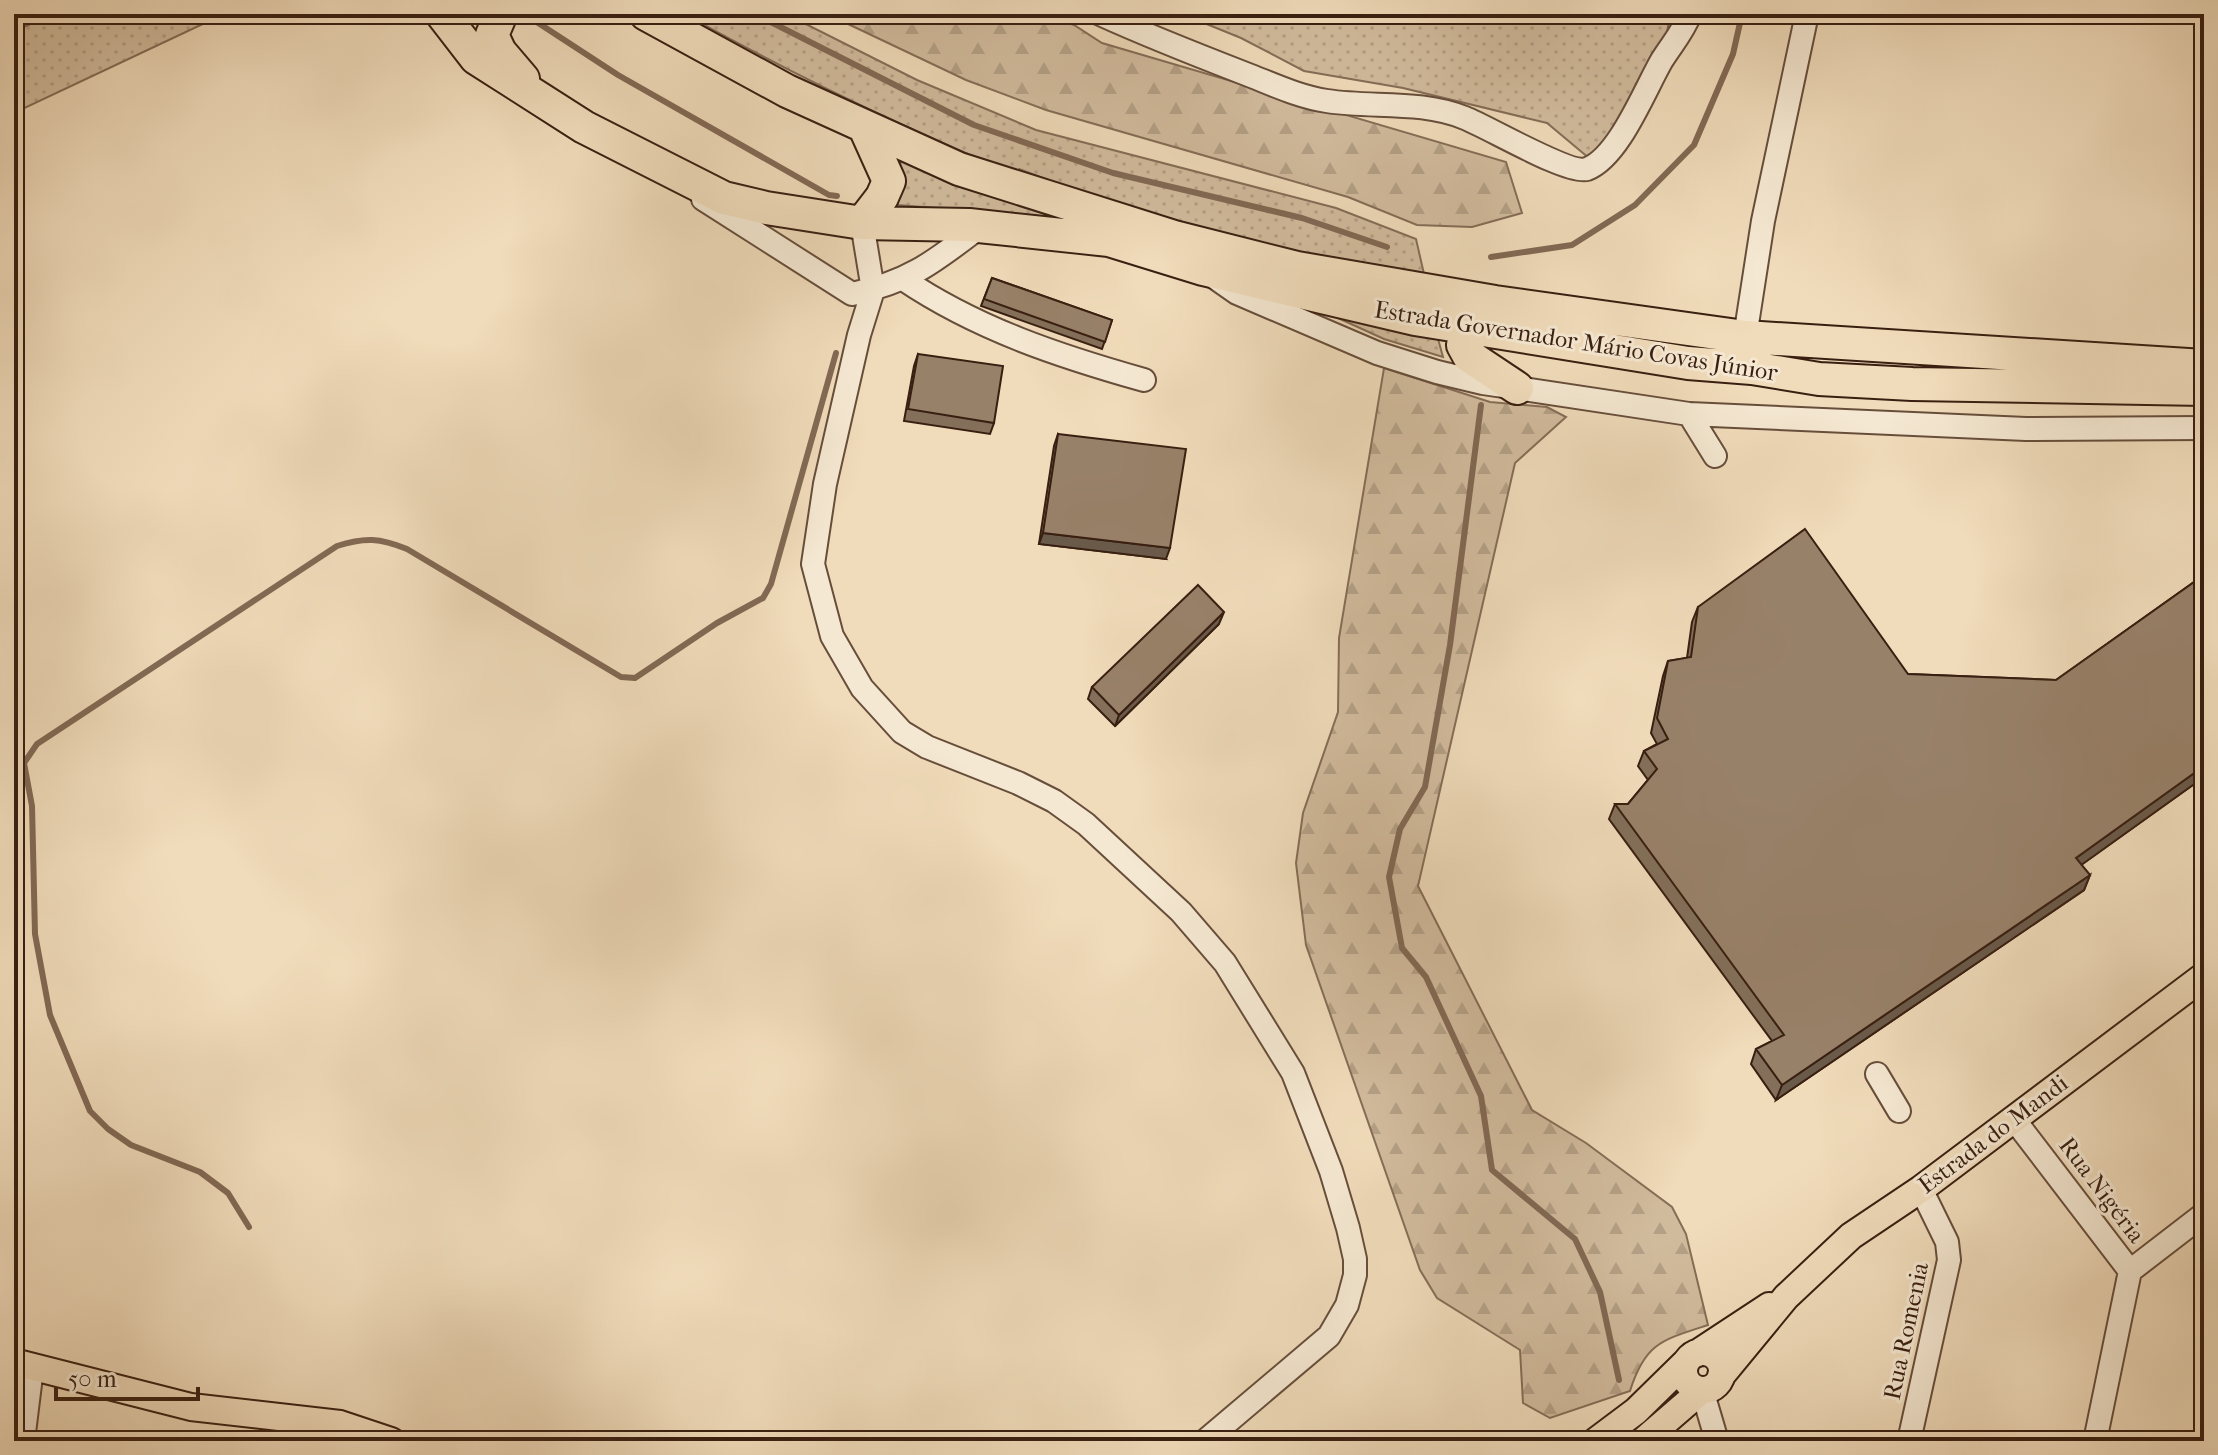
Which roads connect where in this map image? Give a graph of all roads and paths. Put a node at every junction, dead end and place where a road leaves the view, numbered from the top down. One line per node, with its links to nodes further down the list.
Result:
1 (442, 14): 7 (highway, Estrada Governador Mário Covas Júnior)
2 (501, 14): 7 (highway)
3 (646, 14): 8 (highway, Estrada Governador Mário Covas Júnior)
4 (1100, 14): 5 (street)
5 (1690, 14)
6 (1807, 14): 17 (street)
7 (536, 95): 9 (highway, Estrada Governador Mário Covas Júnior)
8 (866, 130): 10 (highway); 15 (highway, Estrada Governador Mário Covas Júnior)
9 (611, 141): 10 (highway, Estrada Governador Mário Covas Júnior); 14 (street)
10 (862, 223): 11 (highway, Estrada Governador Mário Covas Júnior); 14 (street)
11 (981, 226): 12 (highway, Estrada Governador Mário Covas Júnior); 13 (street)
12 (1203, 269): 16 (highway, Estrada Governador Mário Covas Júnior); 20 (street)
13 (903, 279): 14 (street); 19 (street)
14 (873, 290): 38 (street)
15 (1523, 306): 16 (highway); 17 (highway, Estrada Governador Mário Covas Júnior)
16 (1468, 327): 20 (highway); 21 (highway, Estrada Governador Mário Covas Júnior)
17 (1745, 337): 18 (highway, Estrada Governador Mário Covas Júnior)
18 (2204, 366)
19 (1144, 380)
20 (1517, 388): 22 (street)
21 (2204, 389)
22 (1689, 414): 23 (street); 24 (street)
23 (2204, 428)
24 (1715, 456)
25 (2204, 976): 28 (main road, Estrada do Mandi)
26 (1877, 1074): 27 (street)
27 (1899, 1111)
28 (2013, 1118): 29 (main road, Estrada do Mandi); 31 (street, Rua Nigéria)
29 (1921, 1189): 32 (main road, Estrada do Mandi); 42 (street, Rua Romenia)
30 (2204, 1214): 31 (street)
31 (2130, 1271): 43 (street, Rua Nigéria)
32 (1786, 1297): 33 (main road, Estrada do Mandi); 35 (main road, Estrada do Mandi)
33 (1691, 1358): 35 (main road); 39 (main road, Estrada do Mandi)
34 (23, 1365): 36 (street); 37 (main road)
35 (1711, 1383): 40 (main road, Estrada do Mandi); 41 (street)
36 (23, 1441)
37 (391, 1441)
38 (1205, 1441)
39 (1596, 1441)
40 (1643, 1441)
41 (1717, 1441)
42 (1909, 1441)
43 (2095, 1441)

